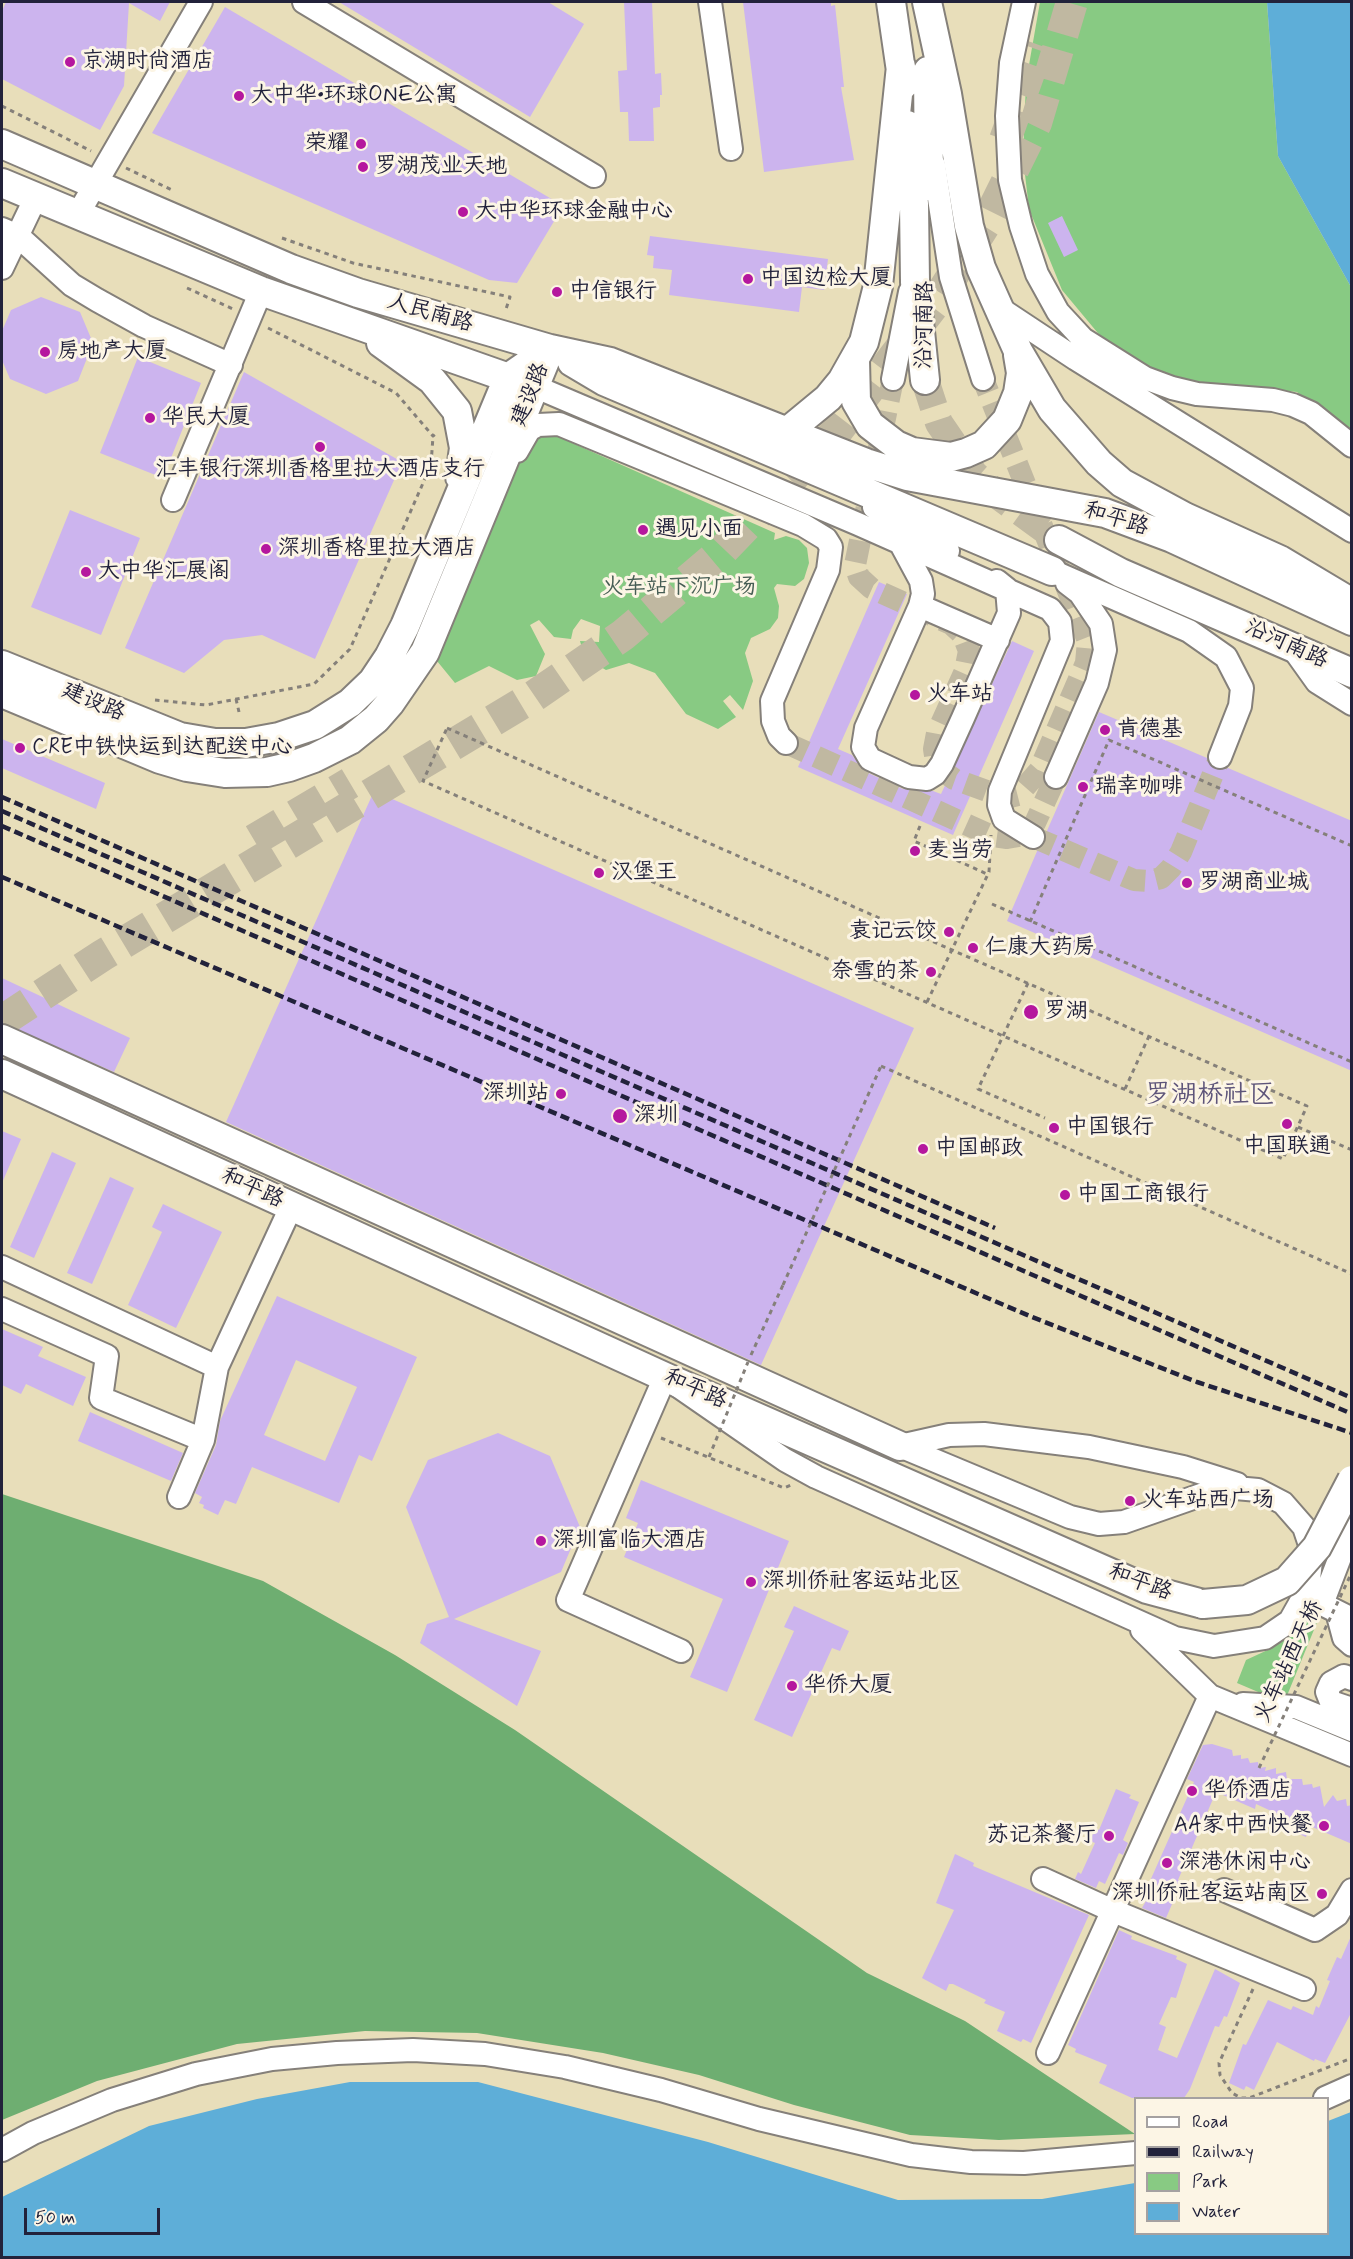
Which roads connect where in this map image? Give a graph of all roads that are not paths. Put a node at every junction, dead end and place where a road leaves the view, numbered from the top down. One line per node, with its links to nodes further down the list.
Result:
1 (201, 2): 14 (street)
2 (304, 2): 12 (street)
3 (710, 2): 11 (street)
4 (891, 2): 8 (main road, 沿河南路)
5 (922, 2): 9 (main road, 沿河南路)
6 (927, 2): 21 (main road)
7 (1024, 2): 32 (street)
8 (901, 66): 18 (main road, 沿河南路); 25 (main road)
9 (930, 134): 18 (main road, 沿河南路); 29 (street)
10 (2, 144): 14 (main road, 人民南路)
11 (731, 149)
12 (594, 176)
13 (2, 183): 15 (main road, 人民南路)
14 (95, 185): 16 (street); 23 (main road, 人民南路)
15 (36, 197): 16 (main road, 人民南路); 17 (street)
16 (78, 214): 20 (main road, 人民南路)
17 (10, 233): 19 (street); 26 (street)
18 (914, 261): 28 (street)
19 (2, 268)
20 (261, 291): 22 (main road, 人民南路); 26 (street)
21 (996, 306): 24 (main road); 38 (street)
22 (352, 323): 27 (main road, 人民南路); 36 (main road)
23 (550, 348): 27 (main road, 建设路); 30 (main road, 建设路); 31 (main road, 人民南路); 34 (main road)
24 (1018, 351): 25 (main road); 41 (main road)
25 (855, 360): 31 (main road)
26 (231, 365): 35 (street)
27 (508, 378): 30 (main road, 人民南路); 36 (main road, 建设路)
28 (893, 379)
29 (983, 379)
30 (536, 387): 40 (street); 50 (main road, 建设路)
31 (788, 431): 33 (main road, 人民南路)
32 (1352, 446)
33 (866, 463): 37 (main road, 和平路)
34 (815, 471): 42 (main road); 43 (street)
35 (173, 500)
36 (457, 502): 51 (main road, 建设路)
37 (1105, 513): 41 (main road); 47 (main road, 和平路)
38 (1352, 531)
39 (1059, 540): 49 (main road, 沿河南路)
40 (901, 544): 43 (street); 46 (street)
41 (1280, 560): 44 (main road); 45 (main road)
42 (1052, 571): 56 (street); 57 (street)
43 (1007, 589): 48 (street); 58 (street)
44 (1352, 591)
45 (1352, 603)
46 (920, 606): 48 (street); 48 (street)
47 (1352, 621)
48 (998, 640)
49 (1292, 647): 52 (main road, 沿河南路); 54 (street)
50 (425, 652): 53 (main road, 建设路); 55 (street)
51 (2, 665)
52 (1352, 673)
53 (2, 693)
54 (1352, 705)
55 (786, 743)
56 (1220, 757)
57 (1056, 777)
58 (1034, 837)
59 (2, 1039): 67 (main road, 和平路)
60 (2, 1074): 61 (main road, 和平路)
61 (291, 1207): 64 (street); 65 (main road, 和平路)
62 (2, 1267): 64 (street)
63 (2, 1310): 66 (street)
64 (217, 1367): 66 (street)
65 (665, 1377): 68 (main road, 和平路, bridge); 73 (street); 75 (street)
66 (203, 1440): 70 (street)
67 (900, 1446): 69 (street); 69 (street)
68 (1352, 1480)
69 (1258, 1490): 72 (street)
70 (179, 1497)
71 (1352, 1526): 72 (street)
72 (1329, 1607): 73 (street); 74 (street)
73 (1132, 1621): 77 (street, 和平路)
74 (1352, 1645)
75 (681, 1651)
76 (1352, 1679): 78 (street)
77 (1219, 1699): 79 (street); 80 (street, 和平路); 84 (street)
78 (1352, 1709)
79 (1352, 1730)
80 (1352, 1755)
81 (1043, 1879): 84 (street)
82 (1224, 1890): 83 (street)
83 (1352, 1890)
84 (1111, 1910): 85 (street); 86 (street)
85 (1304, 1989)
86 (1048, 2053)
87 (1352, 2086): 88 (street)
88 (1327, 2097)
89 (2, 2150): 90 (street)
90 (1134, 2153)

